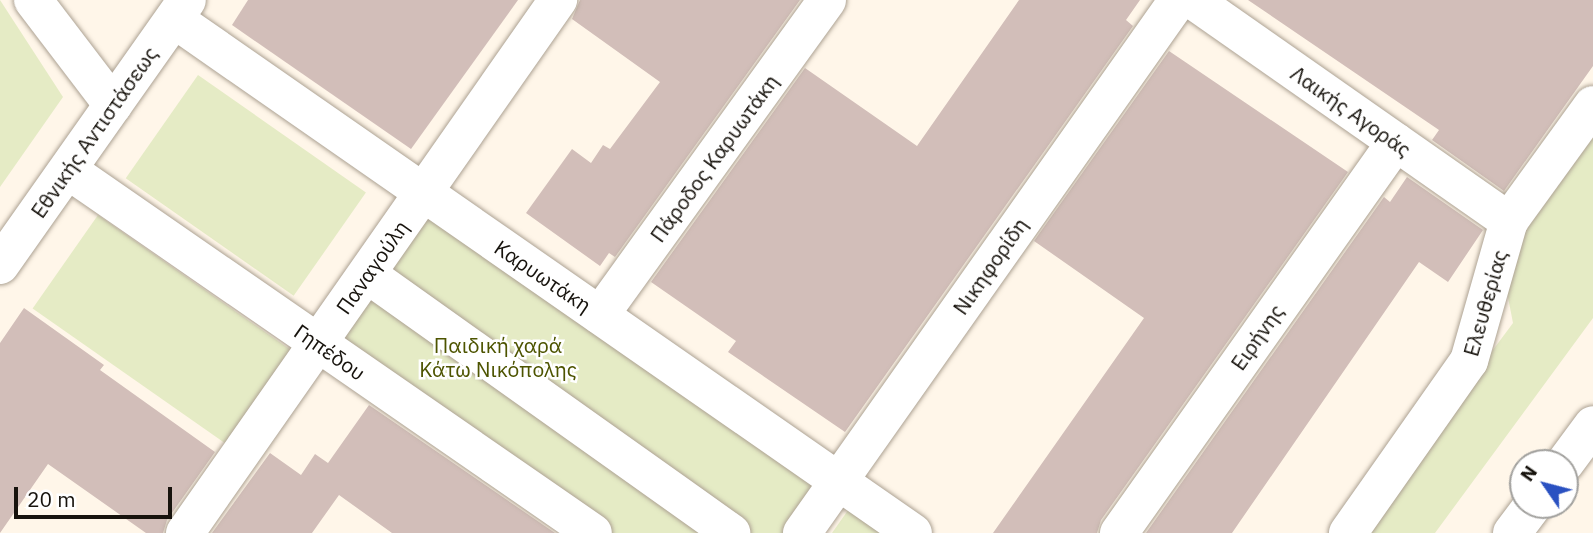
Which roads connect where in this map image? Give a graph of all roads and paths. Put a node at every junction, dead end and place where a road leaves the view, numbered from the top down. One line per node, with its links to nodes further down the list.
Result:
1 (33, 0): 7 (main road)
2 (558, 0): 11 (main road, Παναγούλη)
3 (827, 0): 15 (main road, Πάροδος Καρυωτάκη)
4 (1178, 0): 19 (main road, Νικηφορίδη)
5 (1193, 0): 9 (main road, Λαικής Αγοράς)
6 (181, 9): 7 (main road, Εθνικής Αντιστάσεως); 11 (main road, Καρυωτάκη)
7 (113, 105): 10 (main road, Εθνικής Αντιστάσεως)
8 (1593, 105): 12 (main road, Ελευθερίας)
9 (1396, 142): 12 (main road, Λαικής Αγοράς); 25 (main road, Ειρήνης)
10 (68, 170): 13 (main road, Εθνικής Αντιστάσεως); 16 (main road, Γηπέδου)
11 (423, 195): 14 (main road, Παναγούλη); 15 (main road, Καρυωτάκη)
12 (1509, 221): 26 (main road, Ελευθερίας)
13 (2, 258)
14 (367, 274): 16 (main road, Παναγούλη); 22 (main road)
15 (600, 315): 19 (main road, Καρυωτάκη)
16 (318, 343): 20 (main road, Παναγούλη); 21 (main road, Γηπέδου)
17 (1593, 425): 18 (main road)
18 (1575, 449)
19 (838, 481): 23 (main road, Νικηφορίδη); 24 (main road, Καρυωτάκη)
20 (185, 533)
21 (593, 533)
22 (731, 533)
23 (802, 533)
24 (913, 533)
25 (1119, 533)
26 (1348, 533)

